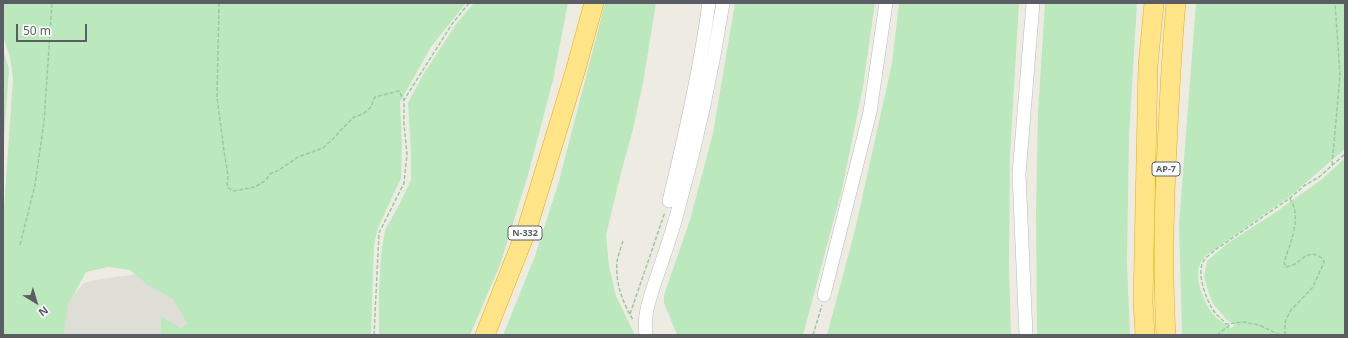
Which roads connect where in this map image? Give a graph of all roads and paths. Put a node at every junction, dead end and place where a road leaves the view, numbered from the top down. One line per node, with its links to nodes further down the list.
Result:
1 (52, 3): 20 (path)
2 (219, 3): 13 (path)
3 (469, 3): 13 (path)
4 (581, 3): 14 (highway, N-332)
5 (594, 3): 14 (highway, N-332)
6 (709, 3): 18 (lane)
7 (723, 3): 27 (lane)
8 (886, 3): 21 (lane)
9 (1033, 3): 29 (lane)
10 (1154, 3): 30 (highway, AP-7)
11 (1176, 3): 31 (highway, AP-7)
12 (1335, 3): 16 (path)
13 (404, 100): 25 (path)
14 (558, 128): 26 (highway, N-332)
15 (1345, 154): 16 (path)
16 (1331, 166): 17 (path)
17 (1290, 198): 24 (path); 34 (path)
18 (669, 201): 22 (path)
19 (623, 241): 22 (path)
20 (20, 245)
21 (824, 295): 28 (path)
22 (630, 314): 23 (path)
23 (636, 324)
24 (1231, 324): 32 (path); 33 (path)
25 (374, 335)
26 (485, 335)
27 (646, 335)
28 (813, 335)
29 (1026, 335)
30 (1145, 335)
31 (1166, 335)
32 (1217, 335)
33 (1280, 335)
34 (1285, 335)

